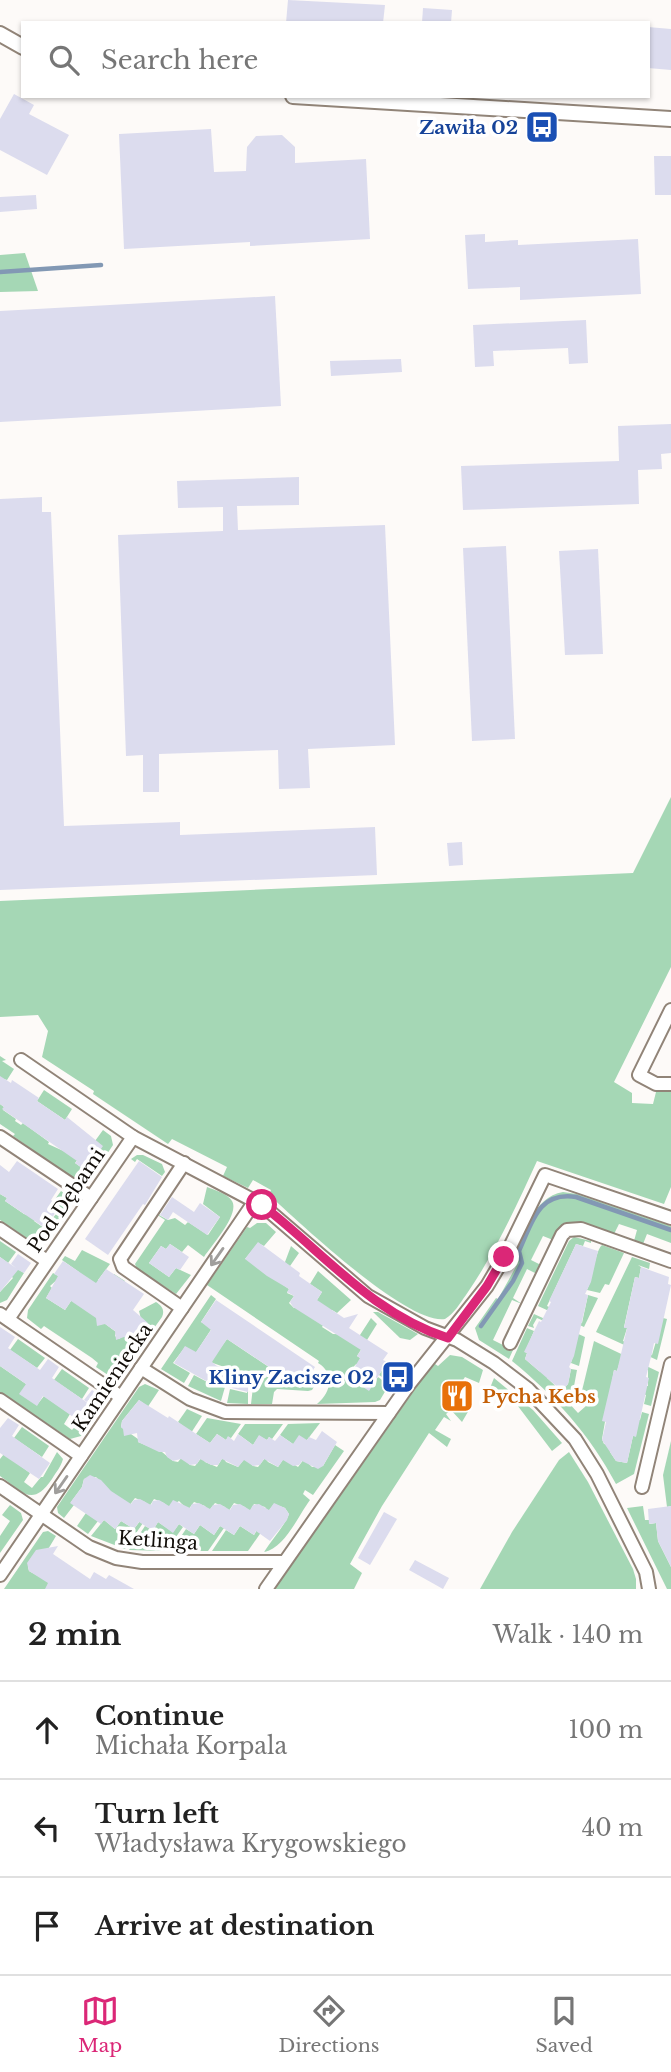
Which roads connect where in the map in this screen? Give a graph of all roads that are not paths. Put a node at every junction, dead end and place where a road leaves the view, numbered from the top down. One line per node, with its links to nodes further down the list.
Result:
1 (0, 34): 2 (street)
2 (21, 46)
3 (0, 47): 4 (street)
4 (21, 47)
5 (326, 98): 6 (street)
6 (671, 119)
7 (671, 1010): 9 (street)
8 (21, 1060): 11 (street)
9 (671, 1083)
10 (0, 1137): 13 (street)
11 (133, 1137): 12 (street); 13 (street, Pod Dębami)
12 (184, 1163): 14 (street); 19 (street)
13 (91, 1198): 17 (street, Pod Dębami)
14 (256, 1201): 19 (street, Kamieniecka, one-way to 19); 21 (street)
15 (671, 1218): 21 (street)
16 (0, 1229): 17 (street)
17 (47, 1261): 20 (street, Pod Dębami)
18 (671, 1261): 22 (street)
19 (182, 1308): 24 (street, Kamieniecka)
20 (4, 1317): 25 (street)
21 (448, 1338): 27 (street); 35 (street)
22 (510, 1343)
23 (671, 1363): 30 (street)
24 (141, 1368): 25 (street, Kamieniecka); 27 (street)
25 (121, 1397): 28 (street, Kamieniecka)
26 (0, 1400): 28 (street)
27 (389, 1413): 32 (street)
28 (81, 1456): 31 (street, Kamieniecka, one-way to 31)
29 (0, 1486): 31 (street, Ketlinga)
30 (642, 1487)
31 (41, 1514): 32 (street, Ketlinga); 33 (street, Kamieniecka)
32 (284, 1562): 34 (street)
33 (0, 1573)
34 (266, 1589)
35 (649, 1589)

